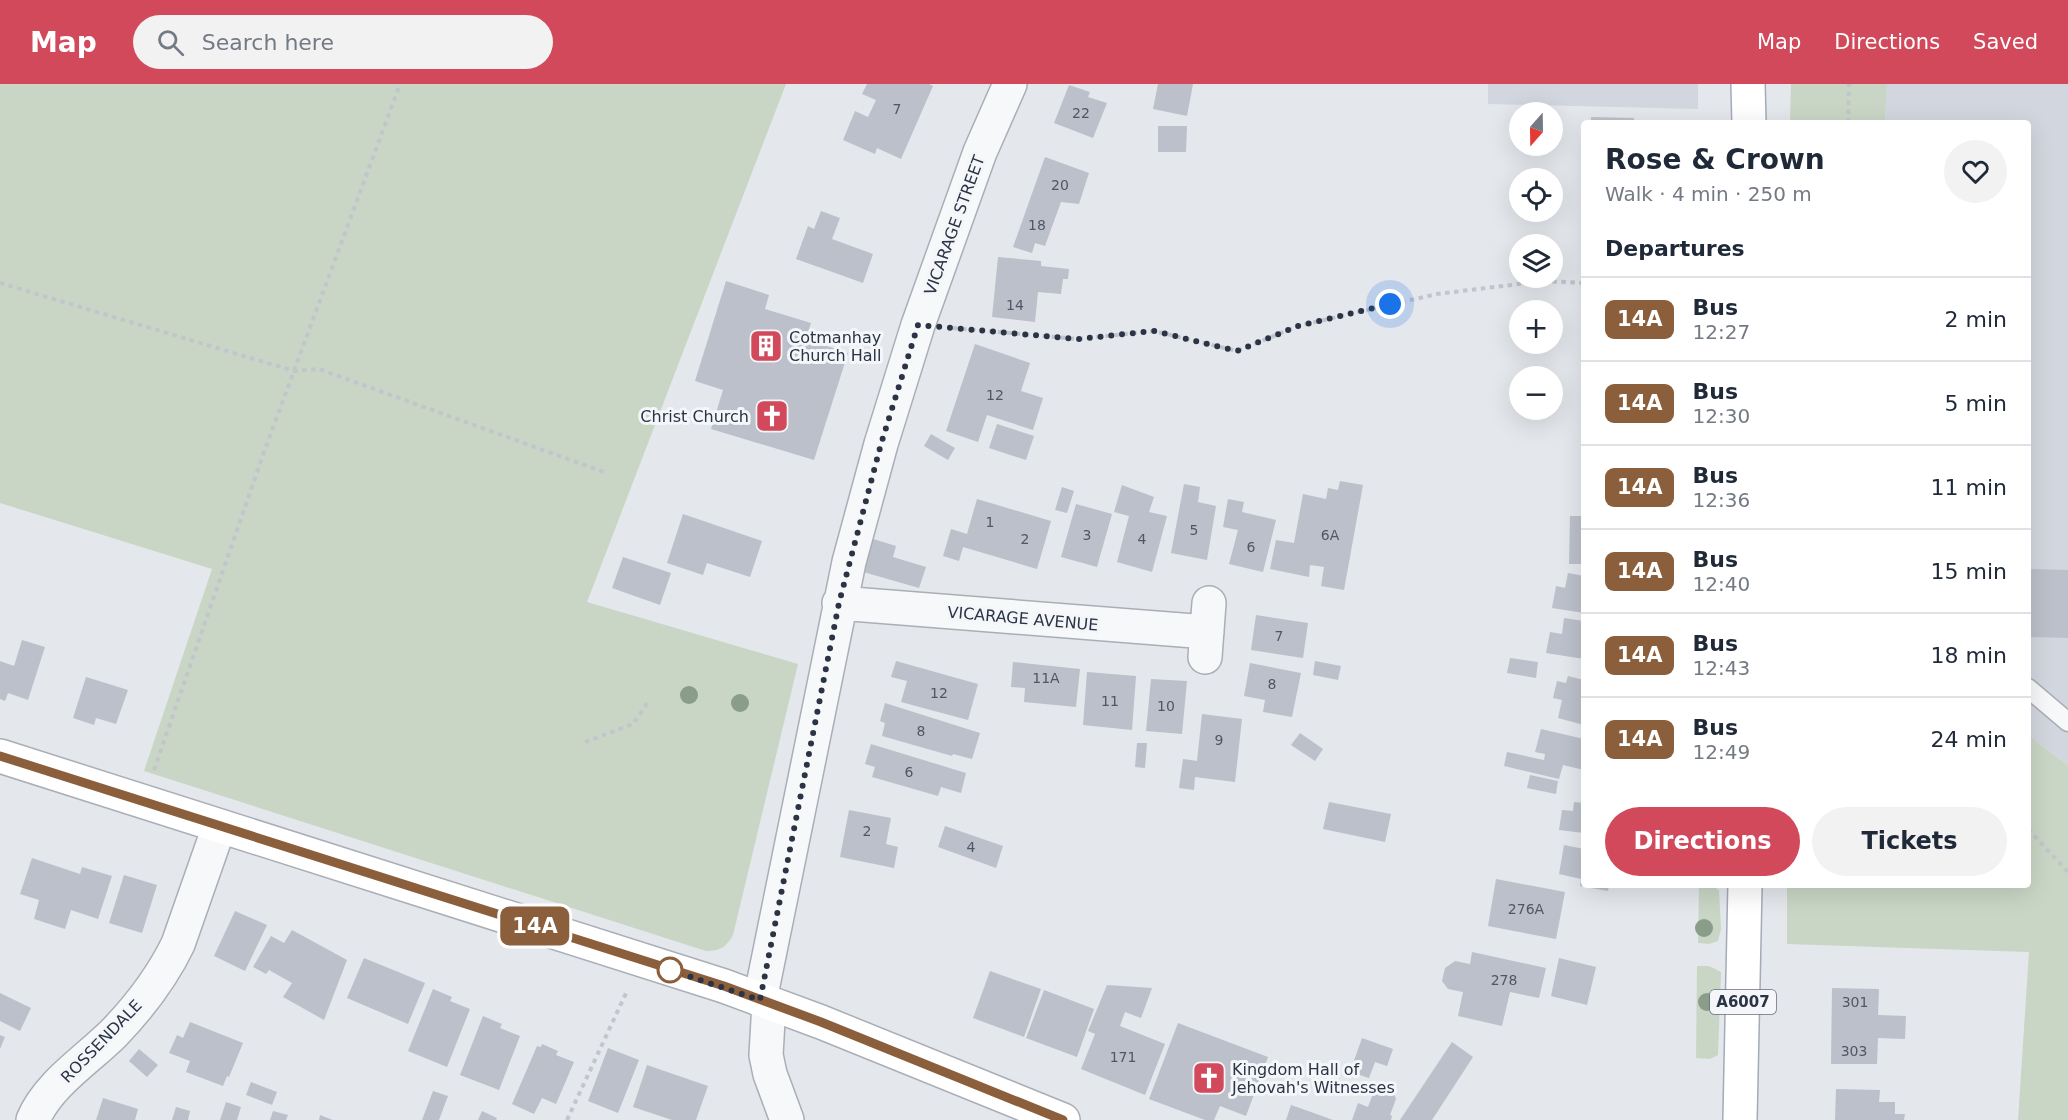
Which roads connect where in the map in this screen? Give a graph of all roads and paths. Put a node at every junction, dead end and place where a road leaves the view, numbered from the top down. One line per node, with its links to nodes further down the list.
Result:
1 (400, 84): 10 (path)
2 (1010, 84): 9 (street, VICARAGE STREET)
3 (1748, 84): 5 (street)
4 (1849, 84): 6 (path)
5 (1749, 120)
6 (1848, 120)
7 (0, 283): 10 (path)
8 (1581, 283): 9 (path)
9 (918, 325): 12 (street, VICARAGE STREET)
10 (294, 371): 11 (path); 19 (path)
11 (604, 472)
12 (839, 603): 13 (street, VICARAGE AVENUE); 25 (street, VICARAGE STREET)
13 (1207, 631)
14 (2031, 691): 16 (lane)
15 (650, 699): 17 (path)
16 (2068, 722)
17 (585, 742)
18 (0, 756): 19 (street)
19 (143, 803): 20 (street)
20 (219, 827): 24 (street); 26 (street, ROSSENDALE)
21 (2031, 832): 22 (path)
22 (2068, 873)
23 (1745, 888): 30 (street, A6007)
24 (638, 959): 25 (street); 27 (path)
25 (764, 1001): 28 (street, VICARAGE STREET); 29 (street)
26 (33, 1120)
27 (567, 1120)
28 (787, 1120)
29 (1063, 1120)
30 (1740, 1120)

